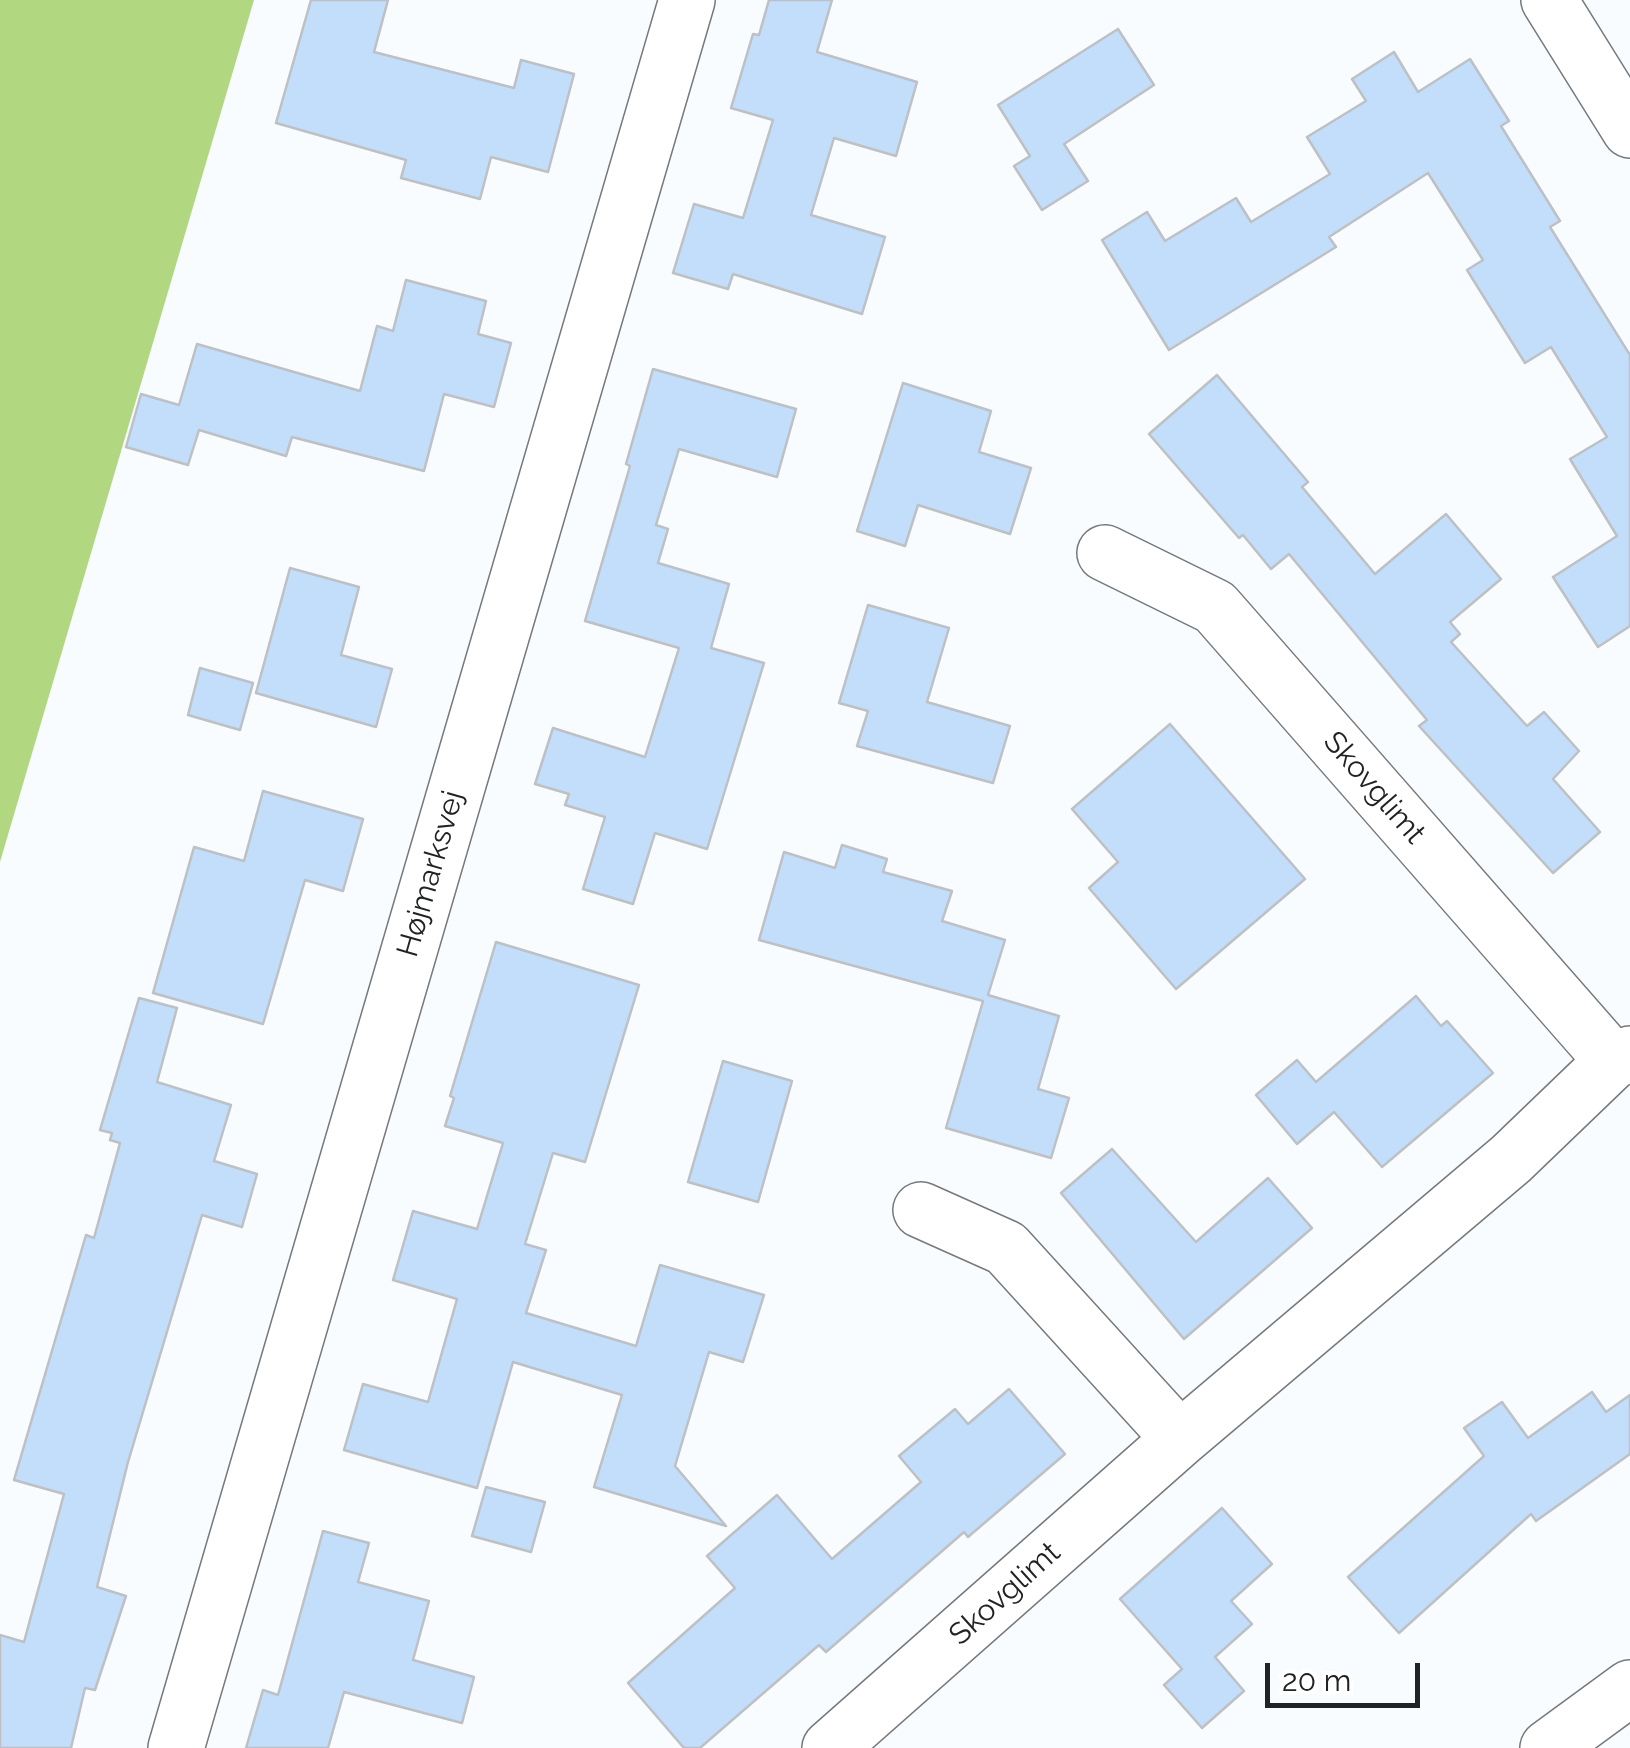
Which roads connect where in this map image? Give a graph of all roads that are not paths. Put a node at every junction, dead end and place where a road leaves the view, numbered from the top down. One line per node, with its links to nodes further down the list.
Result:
1 (687, 0): 9 (street, Højmarksvej)
2 (1549, 0): 3 (street)
3 (1630, 130)
4 (1105, 553): 5 (street, Skovglimt)
5 (1621, 1057): 7 (street, Skovglimt)
6 (921, 1210): 7 (street)
7 (1180, 1439): 10 (street, Skovglimt)
8 (1630, 1688): 11 (street)
9 (176, 1748)
10 (830, 1748)
11 (1548, 1748)

